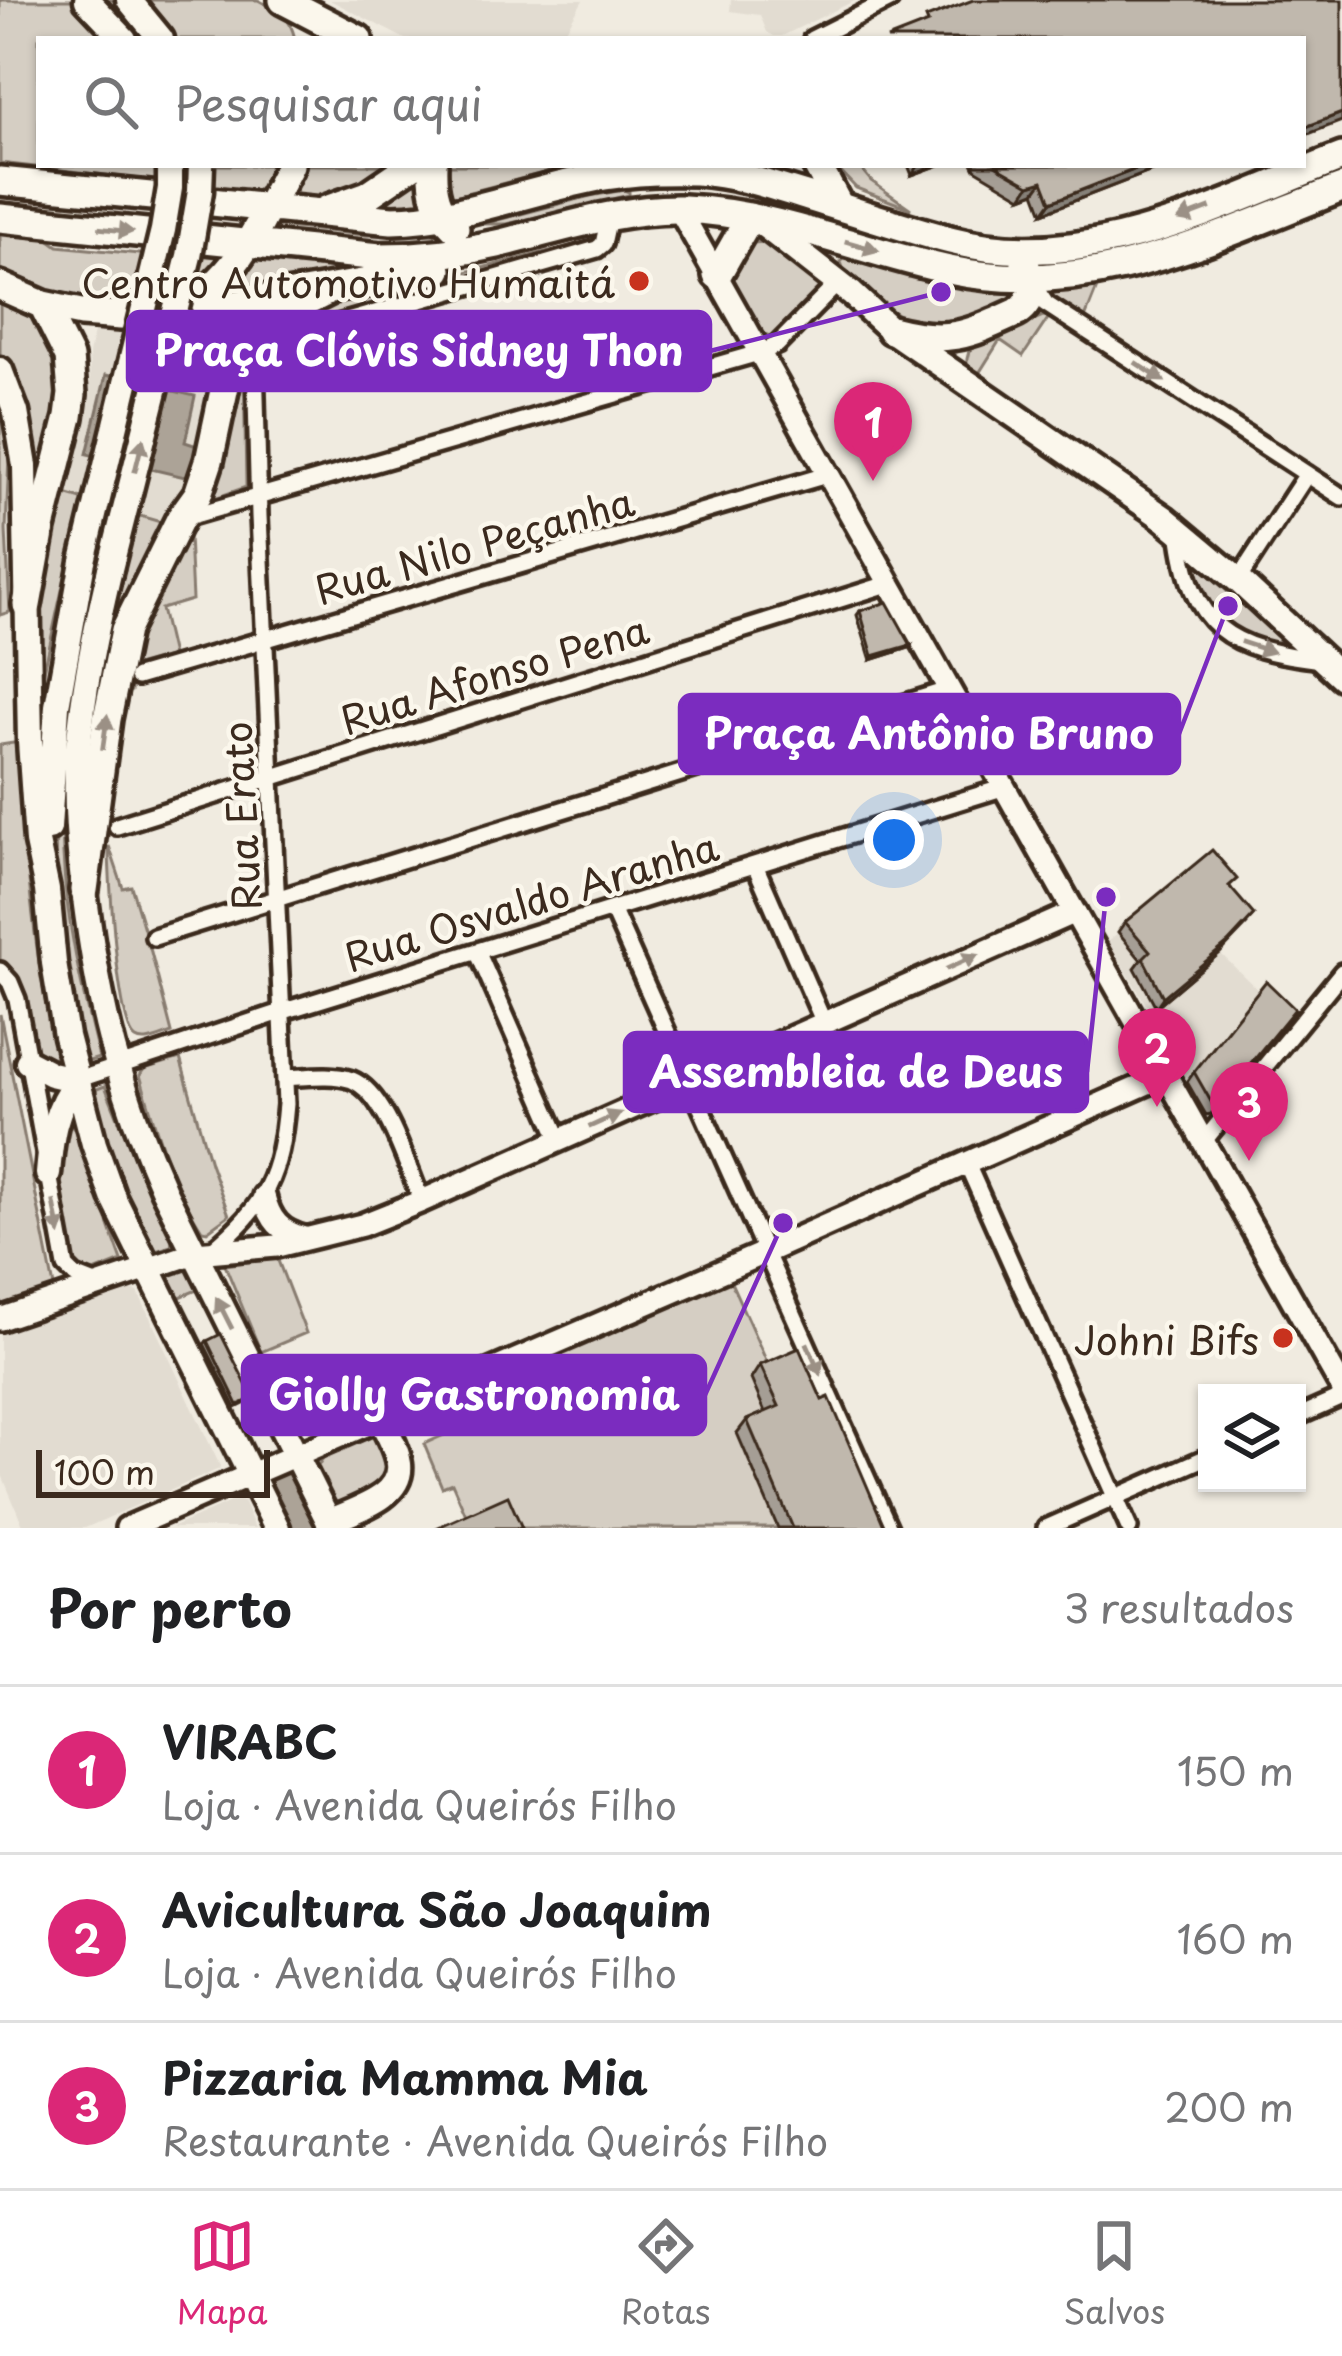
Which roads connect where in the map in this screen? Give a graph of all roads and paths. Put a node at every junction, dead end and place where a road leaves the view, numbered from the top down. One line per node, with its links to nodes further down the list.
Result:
1 (87, 0): 5 (main road)
2 (129, 0): 6 (main road)
3 (890, 0): 9 (street)
4 (292, 4): 7 (highway); 8 (highway)
5 (121, 36)
6 (159, 36)
7 (304, 36)
8 (352, 36)
9 (818, 36)
10 (1342, 157): 30 (highway, one-way to 30)
11 (170, 168): 61 (main road, bridge)
12 (200, 168): 62 (main road, one-way to 12, bridge)
13 (288, 168): 21 (highway)
14 (408, 168): 23 (highway)
15 (433, 168): 24 (highway)
16 (819, 168): 20 (highway)
17 (625, 169): 20 (highway); 22 (highway); 24 (highway)
18 (5, 180): 21 (highway)
19 (1342, 188): 32 (highway)
20 (838, 206): 30 (highway)
21 (267, 209): 23 (highway); 28 (highway)
22 (680, 209): 25 (highway); 27 (highway); 31 (street)
23 (314, 214): 24 (highway)
24 (442, 216): 29 (highway)
25 (609, 217): 29 (highway); 46 (street, Rua Erato)
26 (0, 218): 28 (highway, one-way to 28)
27 (753, 218): 31 (highway); 32 (highway, one-way to 32); 33 (main road)
28 (248, 244): 29 (highway); 38 (highway)
29 (490, 246): 35 (highway)
30 (1020, 250): 32 (highway)
31 (717, 274): 41 (street)
32 (1030, 278): 40 (highway); 45 (street, one-way to 45)
33 (838, 283): 39 (main road); 41 (street)
34 (0, 286): 36 (highway)
35 (332, 290): 38 (highway); 48 (highway)
36 (43, 305): 37 (highway); 38 (highway); 52 (highway)
37 (0, 308)
38 (177, 311)
39 (891, 330): 40 (highway); 43 (main road)
40 (968, 335): 43 (main road)
41 (762, 352): 44 (street); 46 (street)
42 (0, 370): 52 (main road)
43 (969, 384): 49 (main road)
44 (830, 474): 51 (street); 53 (street, Rua Nilo Peçanha)
45 (1307, 474): 47 (street); 50 (street)
46 (258, 497): 48 (street); 53 (street, Rua Erato)
47 (1342, 497)
48 (179, 519): 62 (highway, one-way to 48)
49 (1179, 530): 50 (main road); 54 (street, one-way to 54)
50 (1238, 580): 54 (main road)
51 (891, 583): 56 (street); 57 (street, Rua Afonso Pena)
52 (27, 605): 61 (main road)
53 (265, 640): 55 (street, Rua Nilo Peçanha); 57 (street, Rua Erato)
54 (1333, 669)
55 (137, 677)
56 (950, 689): 58 (street); 63 (street)
57 (271, 778): 59 (street, Rua Afonso Pena); 63 (street, Rua Erato)
58 (1005, 787): 60 (street, Rua Osvaldo Aranha); 65 (street)
59 (117, 826)
60 (755, 865): 64 (street, Rua Osvaldo Aranha); 71 (street)
61 (47, 890): 76 (main road)
62 (84, 890): 73 (main road)
63 (276, 897): 66 (street); 70 (street, Rua Erato)
64 (612, 909): 67 (street, Rua Osvaldo Aranha); 77 (street)
65 (1075, 912): 71 (street, one-way to 65); 74 (street)
66 (154, 937)
67 (477, 952): 70 (street, Rua Osvaldo Aranha); 78 (street)
68 (0, 970): 72 (street)
69 (1342, 972): 79 (street)
70 (281, 1012): 73 (street, Rua Osvaldo Aranha); 75 (street, Rua Erato)
71 (824, 1023): 77 (street)
72 (28, 1061): 76 (main road); 81 (street)
73 (116, 1067): 76 (street, Rua Osvaldo Aranha); 86 (main road)
74 (1166, 1075): 79 (street); 80 (street)
75 (286, 1078): 82 (street, Rua Erato); 83 (street)
76 (77, 1079): 81 (main road); 87 (main road)
77 (690, 1082): 78 (street, one-way to 77); 85 (street)
78 (560, 1140): 83 (street)
79 (1204, 1141): 90 (street)
80 (967, 1164): 85 (street); 97 (street)
81 (48, 1174): 88 (street, one-way to 88)
82 (264, 1196): 84 (street); 86 (street, Rua Erato)
83 (422, 1201): 84 (street)
84 (305, 1239): 86 (street)
85 (766, 1252): 93 (street); 101 (street, one-way to 101)
86 (202, 1253): 87 (street); 94 (main road, one-way to 86)
87 (147, 1268): 88 (street); 96 (main road)
88 (98, 1285): 89 (street)
89 (0, 1319)
90 (1342, 1388)
91 (1342, 1397): 92 (street)
92 (1306, 1413)
93 (380, 1418): 94 (street); 98 (main road)
94 (290, 1457): 96 (street); 98 (main road)
95 (1198, 1461): 97 (street)
96 (256, 1472): 99 (street); 100 (main road)
97 (1115, 1497): 102 (street); 103 (street)
98 (330, 1525)
99 (127, 1528)
100 (277, 1528)
101 (890, 1528)
102 (1046, 1528)
103 (1129, 1528)

